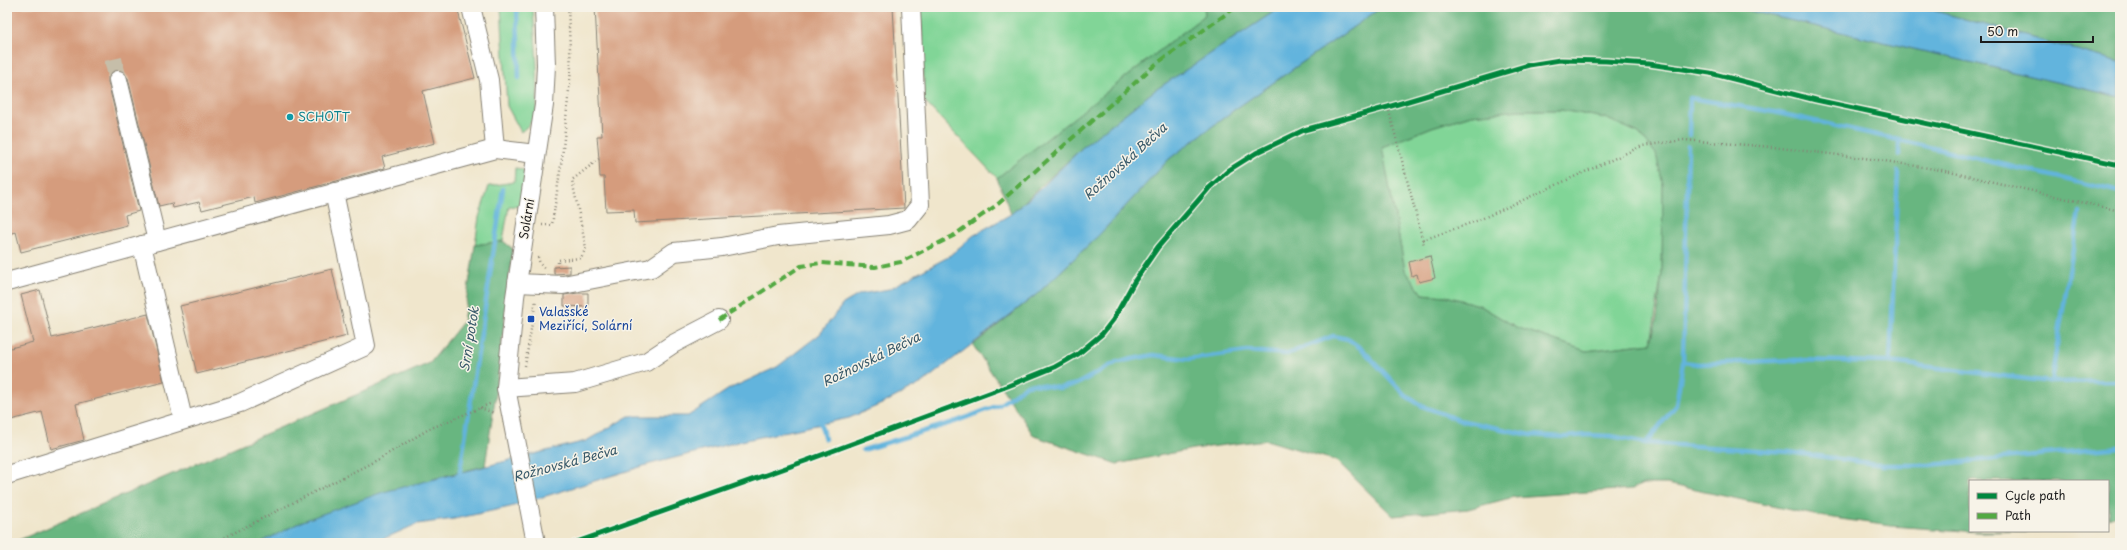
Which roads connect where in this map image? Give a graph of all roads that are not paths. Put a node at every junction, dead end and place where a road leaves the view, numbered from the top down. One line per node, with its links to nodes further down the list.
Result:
1 (472, 7): 5 (street)
2 (544, 7): 6 (street, Solární)
3 (911, 7): 10 (street)
4 (118, 80): 8 (street)
5 (495, 149): 6 (street); 7 (street)
6 (536, 154): 10 (street, Solární)
7 (334, 192): 8 (street); 13 (street)
8 (150, 243): 9 (street); 13 (street)
9 (7, 282)
10 (517, 283): 12 (street, Solární)
11 (719, 320): 12 (street)
12 (506, 388): 15 (street, Solární)
13 (184, 419): 14 (street)
14 (7, 475)
15 (536, 543)

